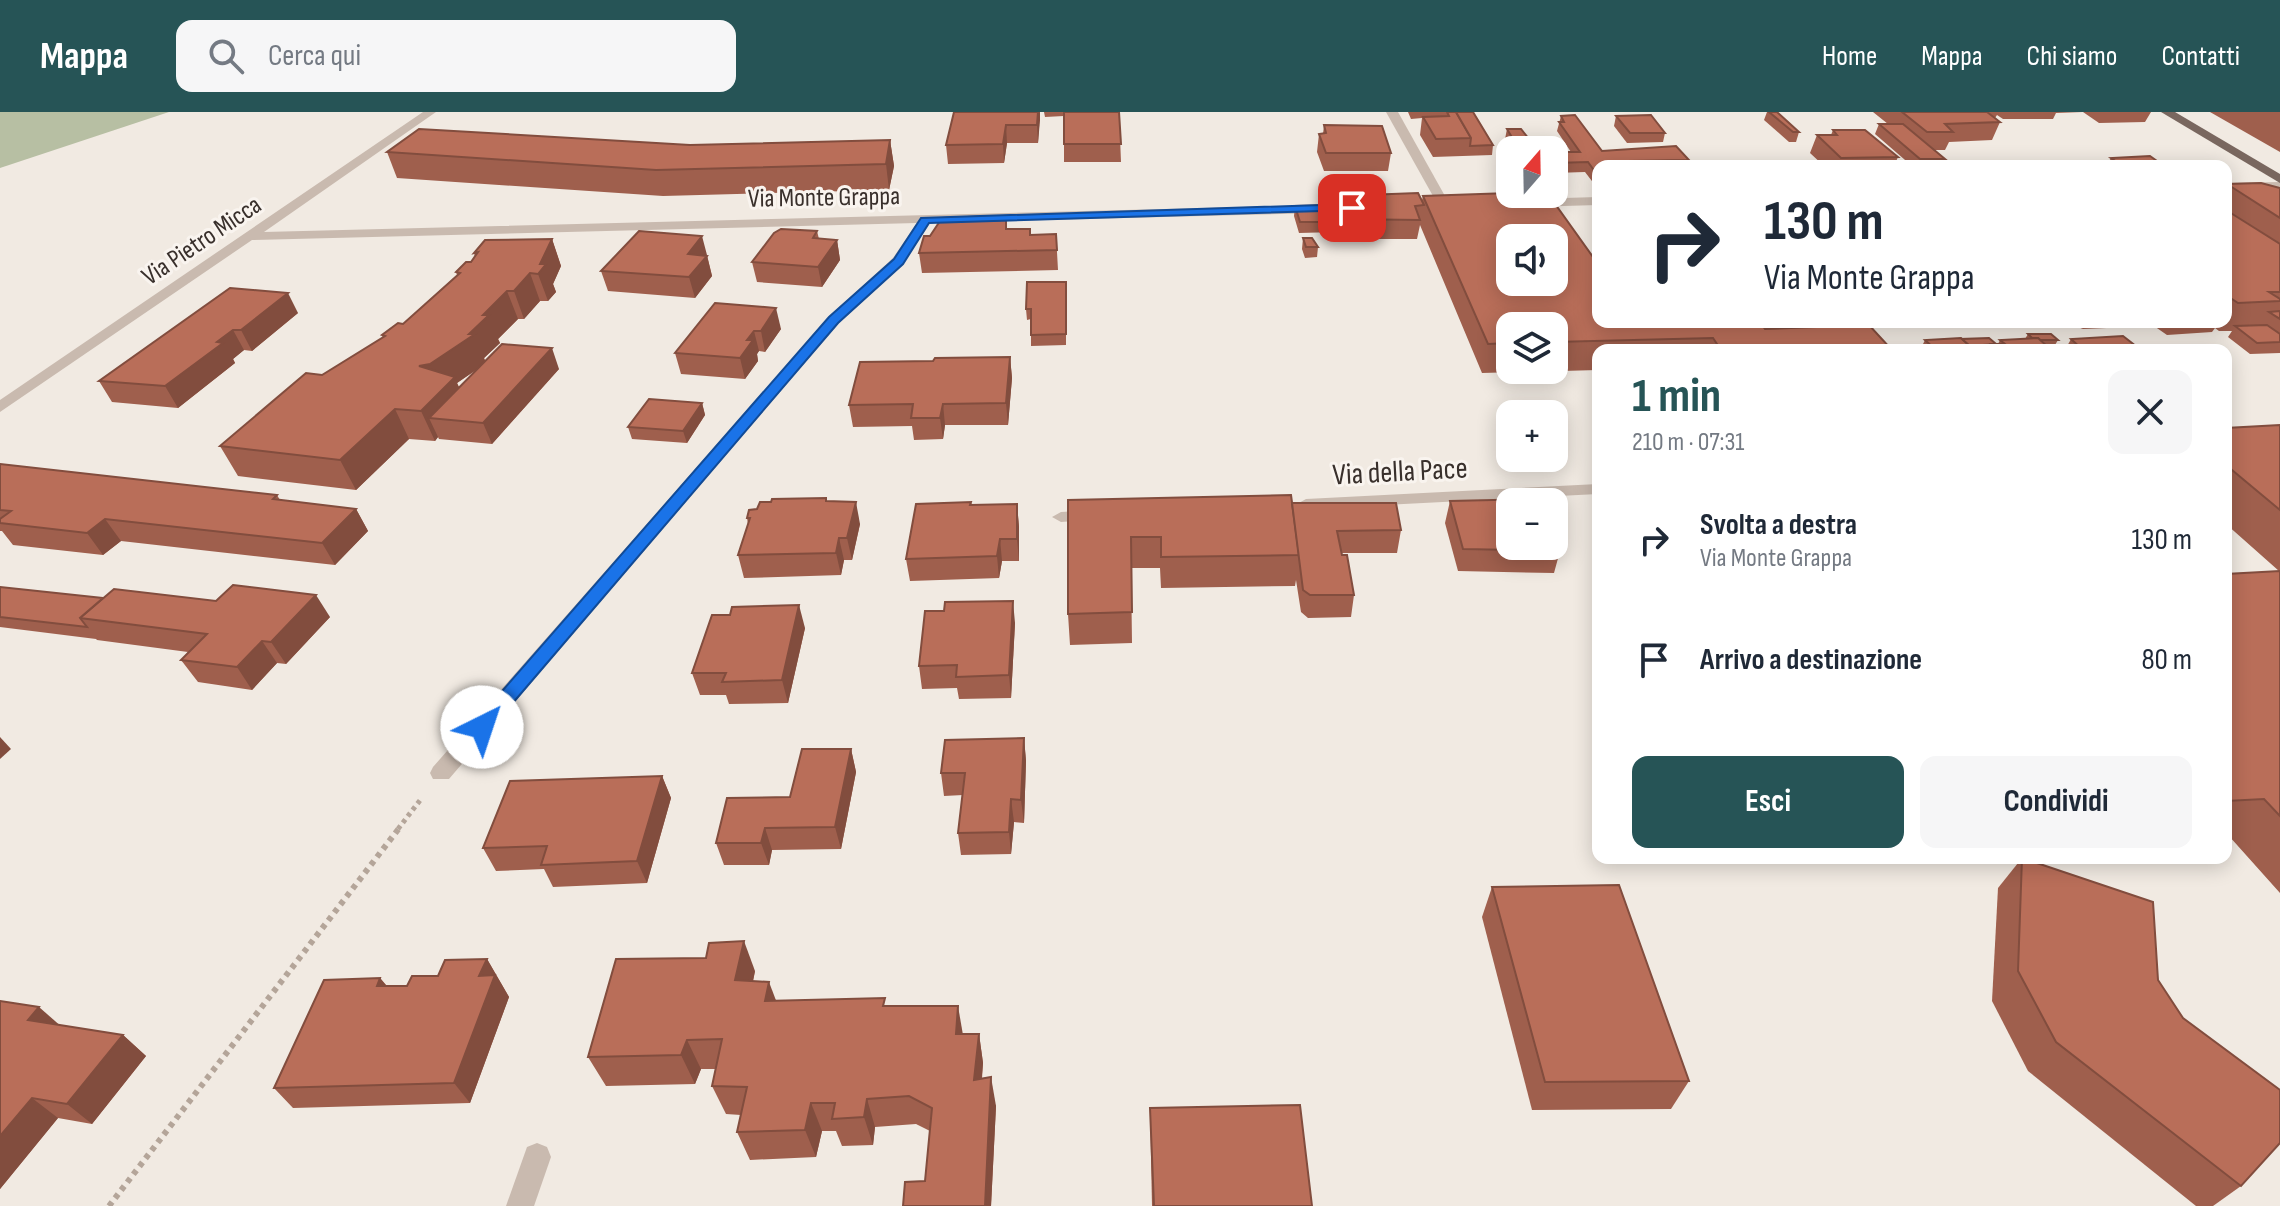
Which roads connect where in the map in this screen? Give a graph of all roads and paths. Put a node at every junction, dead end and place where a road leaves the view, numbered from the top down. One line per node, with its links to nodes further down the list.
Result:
1 (430, 112): 14 (street, Via Pietro Micca)
2 (1392, 112): 9 (street)
3 (2167, 112): 4 (main road)
4 (2280, 179)
5 (2280, 186): 6 (street)
6 (2232, 187)
7 (1592, 201): 8 (street)
8 (1568, 202)
9 (1444, 205): 10 (street); 11 (street)
10 (1459, 205)
11 (1428, 206)
12 (1334, 208): 13 (street, Via Monte Grappa)
13 (925, 220): 14 (street, Via Monte Grappa); 20 (street)
14 (253, 236): 15 (street, Via Pietro Micca)
15 (0, 407)
16 (1592, 489): 17 (street, Via della Pace)
17 (1282, 506)
18 (1108, 515): 19 (street)
19 (1061, 517)
20 (441, 773): 22 (path)
21 (537, 1157): 23 (street)
22 (109, 1206)
23 (520, 1206)

